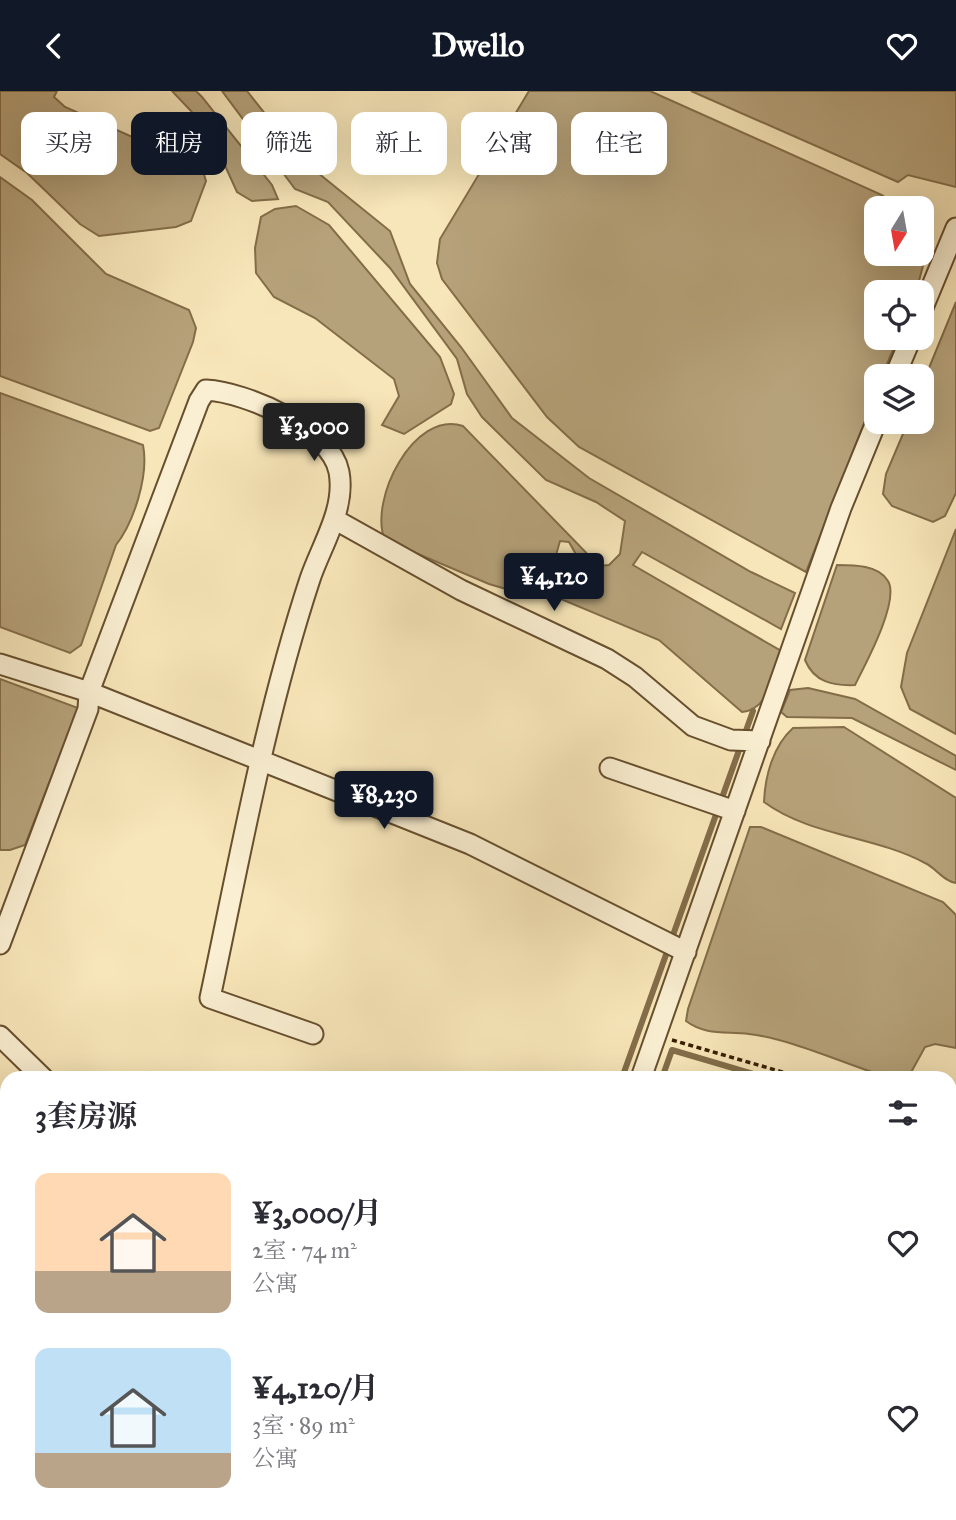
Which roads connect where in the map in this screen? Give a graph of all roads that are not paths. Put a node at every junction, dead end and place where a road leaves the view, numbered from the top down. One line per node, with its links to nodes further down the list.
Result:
1 (956, 228): 2 (street)
2 (934, 281)
3 (871, 434): 7 (street)
4 (334, 519): 6 (street); 7 (street); 8 (street)
5 (0, 664): 6 (street)
6 (89, 692): 8 (street); 11 (street)
7 (760, 741): 10 (street)
8 (258, 760): 12 (street); 13 (street)
9 (610, 768): 10 (street)
10 (735, 811): 12 (street)
11 (0, 944)
12 (686, 952): 16 (street)
13 (313, 1034)
14 (0, 1036): 15 (street)
15 (36, 1071)
16 (644, 1071)

